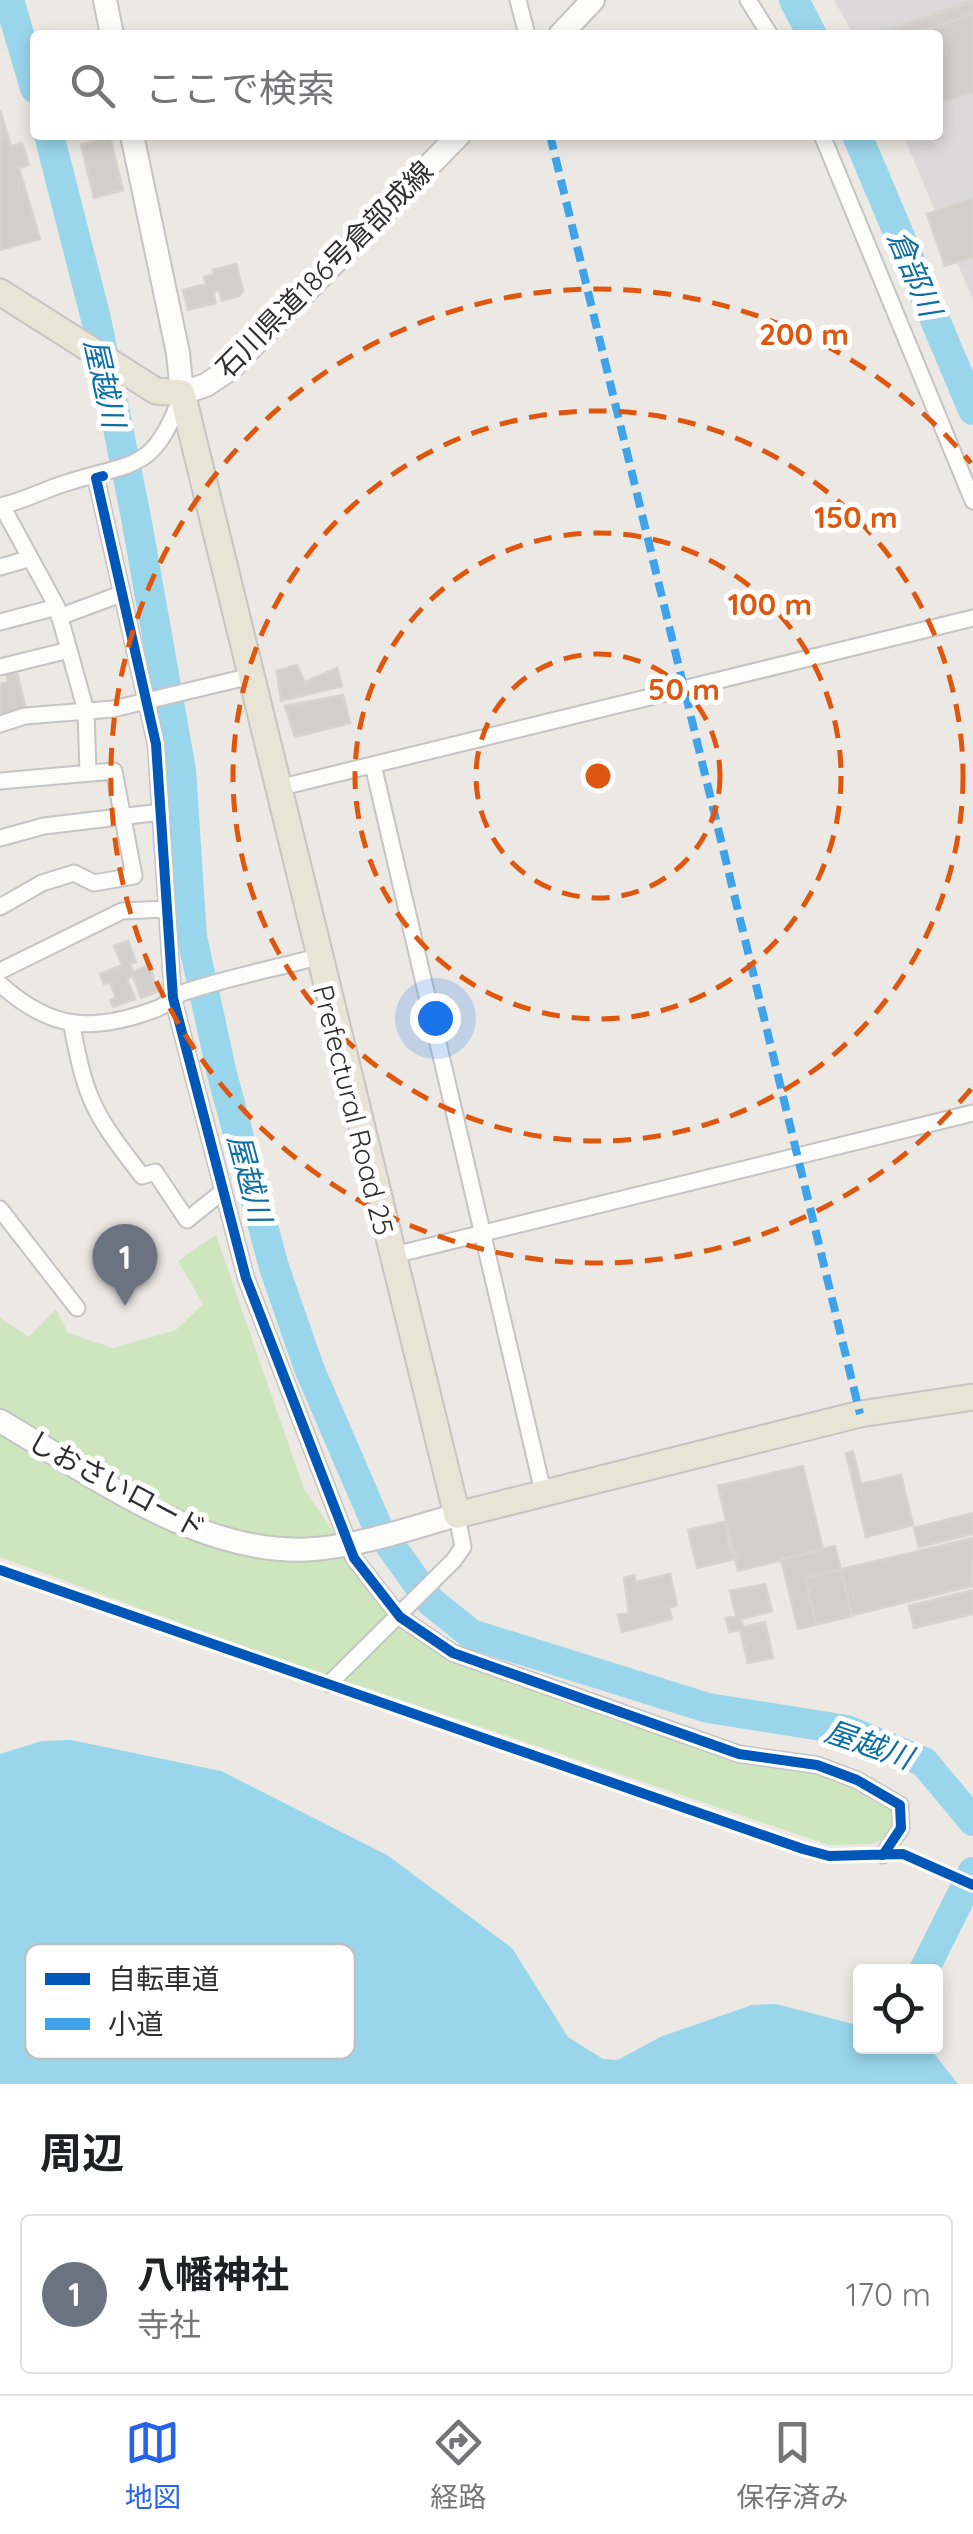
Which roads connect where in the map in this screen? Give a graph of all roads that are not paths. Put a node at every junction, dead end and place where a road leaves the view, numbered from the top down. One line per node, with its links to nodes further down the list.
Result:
1 (104, 0): 5 (street)
2 (518, 0): 6 (street)
3 (593, 0): 7 (street)
4 (748, 0): 8 (street)
5 (111, 30)
6 (526, 30)
7 (565, 30)
8 (767, 30)
9 (133, 140): 13 (street)
10 (454, 140): 13 (street, 石川県道186号倉部成線)
11 (824, 140): 15 (street)
12 (0, 292): 13 (main road)
13 (182, 393): 14 (street); 25 (main road, Prefectural Road 25)
14 (99, 477): 16 (street); 19 (street)
15 (973, 501)
16 (1, 506): 17 (street)
17 (28, 559): 18 (street); 20 (street)
18 (0, 566)
19 (121, 594): 20 (street); 26 (street)
20 (58, 612): 22 (street); 23 (street)
21 (973, 618): 29 (street)
22 (0, 622)
23 (69, 650): 24 (street); 27 (street)
24 (0, 667)
25 (251, 676): 26 (street); 32 (main road, Prefectural Road 25)
26 (149, 700): 27 (street); 33 (street)
27 (86, 711): 28 (street); 30 (street)
28 (0, 724)
29 (373, 765): 32 (street); 46 (street)
30 (88, 772): 31 (street); 34 (street)
31 (0, 781)
32 (278, 788): 38 (main road, Prefectural Road 25)
33 (161, 812): 34 (street); 37 (street)
34 (123, 818): 35 (street); 36 (street)
35 (0, 838)
36 (0, 907)
37 (166, 908): 39 (street); 41 (street)
38 (317, 957): 41 (street); 47 (main road, Prefectural Road 25)
39 (0, 971)
40 (0, 984): 42 (street)
41 (176, 996): 42 (street); 44 (street)
42 (72, 1026): 44 (street)
43 (973, 1113): 46 (street)
44 (222, 1192): 53 (street)
45 (0, 1209): 48 (street)
46 (486, 1233): 47 (street); 51 (street)
47 (390, 1256): 52 (main road, Prefectural Road 25)
48 (77, 1308)
49 (973, 1396): 51 (main road)
50 (0, 1421): 53 (street, しおさいロード)
51 (544, 1496): 52 (main road)
52 (457, 1515): 53 (street, しおさいロード); 54 (street)
53 (352, 1543): 54 (street)
54 (403, 1614): 55 (street); 56 (street)
55 (329, 1684)
56 (883, 1855)

